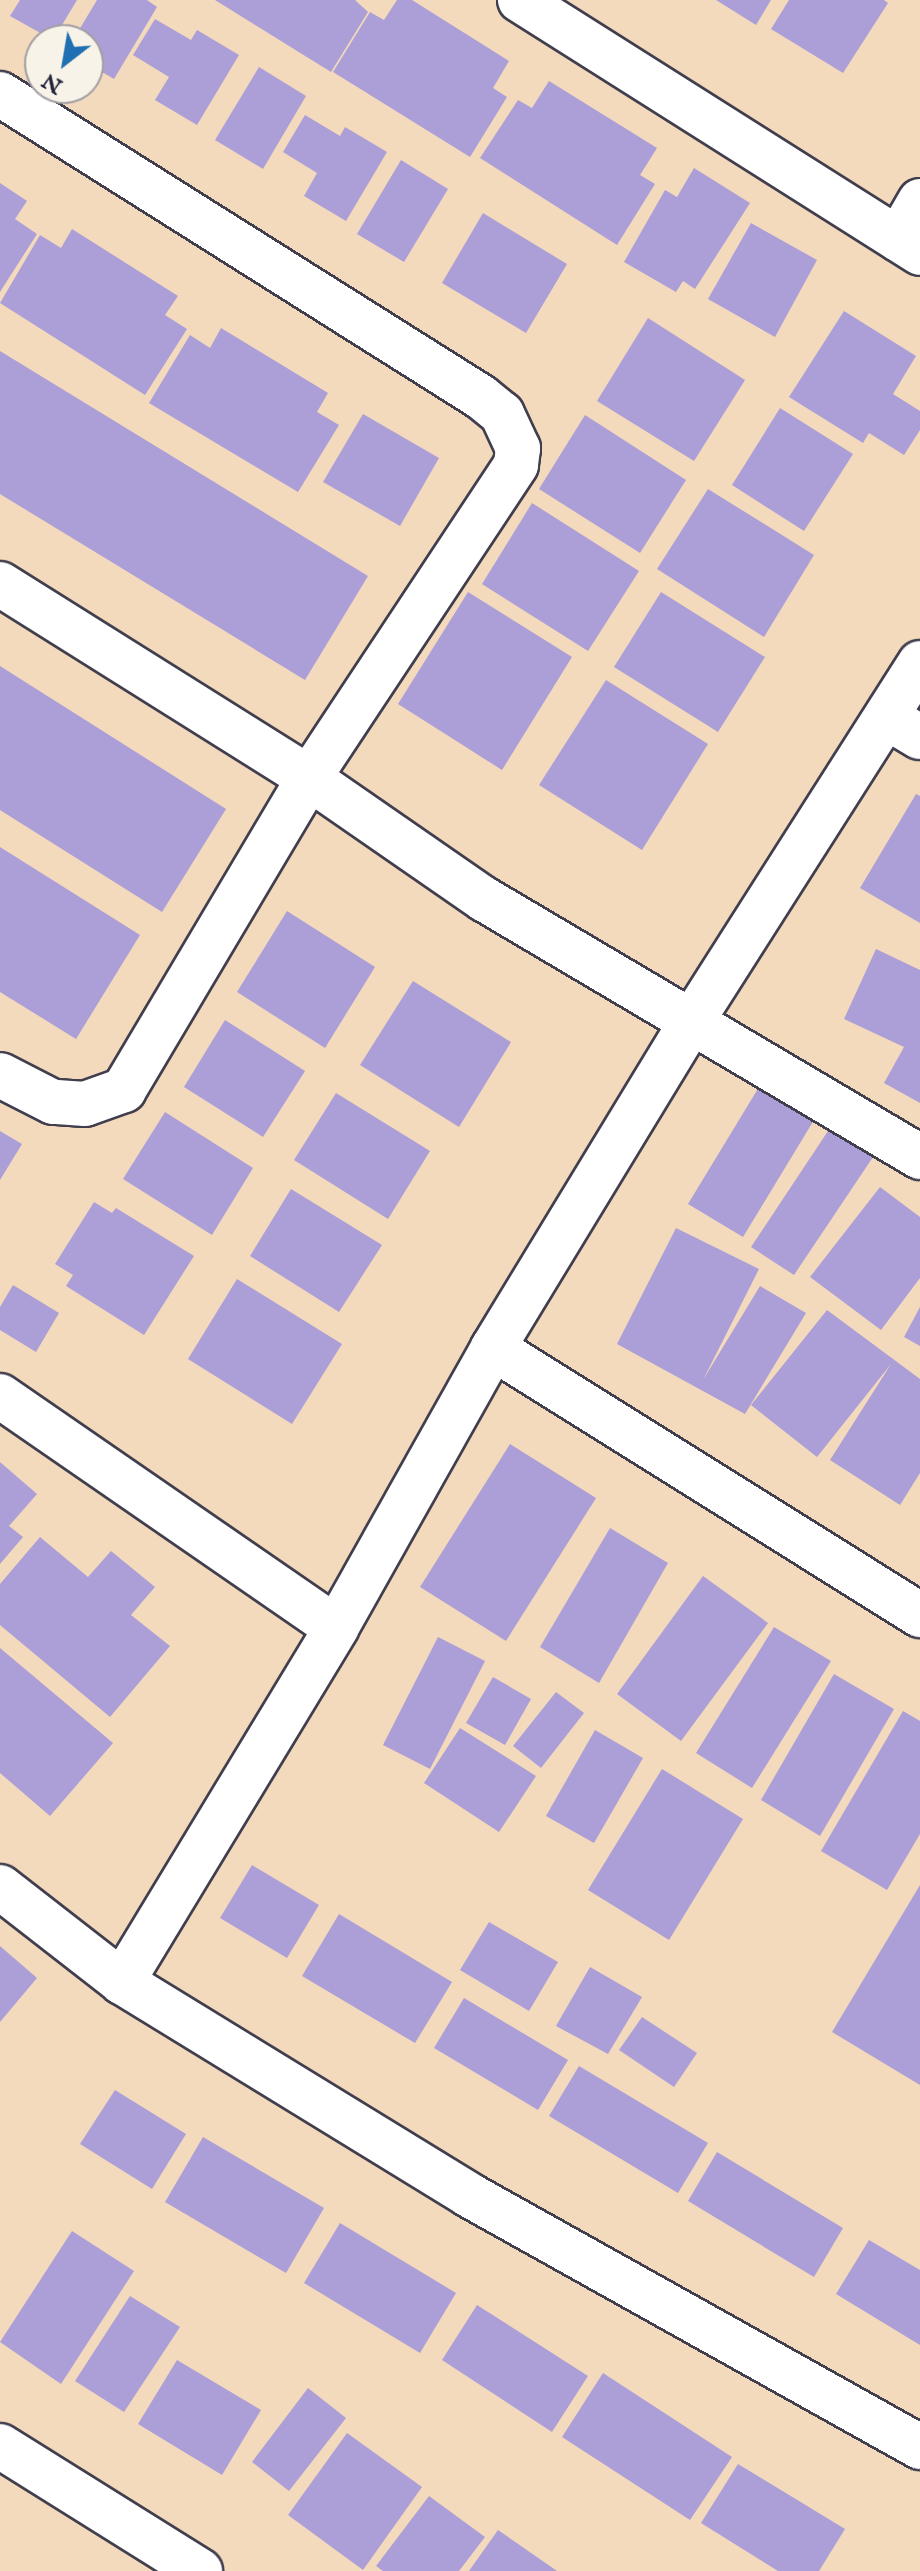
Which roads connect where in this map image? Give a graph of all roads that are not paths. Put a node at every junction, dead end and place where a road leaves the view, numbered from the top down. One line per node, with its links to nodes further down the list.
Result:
1 (520, 0): 4 (street)
2 (0, 94): 8 (street)
3 (920, 201): 4 (street)
4 (909, 246)
5 (0, 584): 8 (street)
6 (920, 663): 7 (street)
7 (904, 728): 9 (street)
8 (309, 778): 9 (street); 10 (street)
9 (690, 1024): 11 (street); 12 (street)
10 (0, 1075)
11 (920, 1157)
12 (493, 1348): 14 (street); 15 (street)
13 (0, 1396): 15 (street)
14 (920, 1615)
15 (336, 1628): 17 (street)
16 (0, 1887): 17 (street)
17 (122, 1982): 19 (street)
18 (0, 2446): 20 (street)
19 (920, 2447)
20 (200, 2571)

